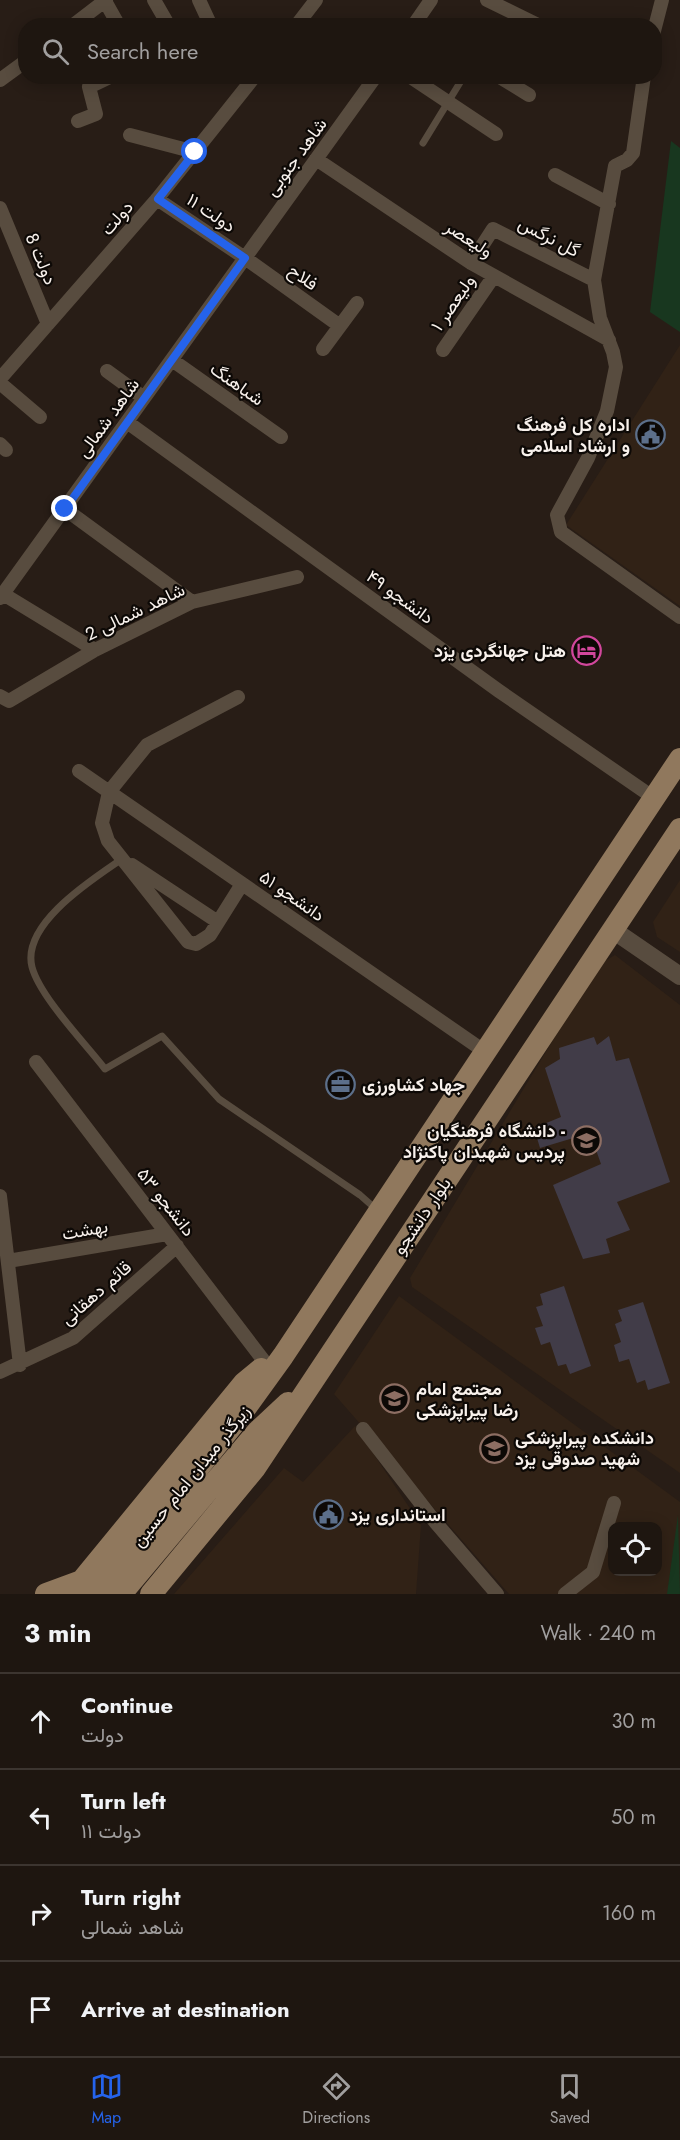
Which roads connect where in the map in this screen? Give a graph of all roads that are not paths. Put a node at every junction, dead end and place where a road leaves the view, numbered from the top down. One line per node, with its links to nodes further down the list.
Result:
1 (154, 0): 10 (street)
2 (199, 0): 11 (street)
3 (316, 0): 12 (street)
4 (431, 0): 13 (street)
5 (487, 0): 14 (street)
6 (662, 0): 15 (street)
7 (105, 1): 8 (street); 9 (street)
8 (83, 18)
9 (115, 18)
10 (164, 18)
11 (207, 18)
12 (302, 18)
13 (418, 18)
14 (524, 18)
15 (657, 18)
16 (18, 67): 17 (street)
17 (0, 80)
18 (94, 84): 27 (street)
19 (249, 84): 31 (street, دولت)
20 (370, 84): 32 (street, شاهد جنوبی)
21 (421, 84): 26 (street)
22 (459, 84): 26 (lane)
23 (511, 84): 25 (street)
24 (643, 84): 35 (street)
25 (529, 95)
26 (448, 102): 28 (street); 30 (lane)
27 (78, 121)
28 (496, 134)
29 (130, 135): 31 (street)
30 (423, 143)
31 (195, 152): 34 (street, دولت)
32 (316, 159): 37 (street, شاهد جنوبی); 38 (street, ولیعصر)
33 (555, 175): 35 (street)
34 (158, 199): 37 (street, دولت ۱۱); 42 (street, دولت)
35 (609, 204): 40 (street)
36 (0, 208): 42 (street, دولت 8)
37 (245, 258): 43 (street, فلاح); 47 (street, شاهد شمالی)
38 (471, 263): 39 (street, ولیعصر); 40 (street, گل نرگس)
39 (494, 276): 44 (street, ولیعصر); 46 (street, ولیعصر ۱)
40 (594, 280): 44 (street)
41 (357, 303): 43 (street)
42 (48, 324): 49 (street, دولت)
43 (340, 326): 45 (street)
44 (609, 340): 58 (street)
45 (323, 349)
46 (443, 350)
47 (172, 360): 50 (street, شاهد شمالی); 53 (street, شباهنگ)
48 (107, 371): 50 (street)
49 (0, 381): 51 (street)
50 (144, 398): 52 (street, شاهد شمالی)
51 (40, 417)
52 (127, 422): 54 (street, شاهد شمالی); 65 (street, دانشجو ۴۹)
53 (281, 437)
54 (65, 509): 56 (street, شاهد شمالی); 57 (street)
55 (297, 577): 57 (street, شاهد شمالی 2)
56 (1, 596): 59 (street)
57 (192, 602): 59 (street, شاهد شمالی 2)
58 (680, 617)
59 (95, 651): 60 (street, شاهد شمالی 2)
60 (0, 696)
61 (238, 697): 64 (street)
62 (680, 759): 65 (main road)
63 (79, 771): 64 (street, دانشجو ۵۱)
64 (109, 792): 67 (street); 68 (street, دانشجو ۵۱)
65 (654, 798): 72 (main road)
66 (680, 829): 70 (main road, بلوار دانشجو)
67 (122, 858): 69 (street); 69 (street); 75 (lane)
68 (242, 884): 69 (street); 72 (street, دانشجو ۵۱)
69 (218, 922)
70 (613, 930): 71 (street); 83 (main road, بلوار دانشجو)
71 (680, 976)
72 (484, 1051): 75 (main road)
73 (36, 1062): 76 (street, دانشجو ۵۳)
74 (1, 1203): 78 (street)
75 (379, 1211): 80 (main road)
76 (167, 1234): 77 (street, دانشجو ۵۳); 78 (street, بهشت)
77 (177, 1246): 80 (street, دانشجو ۵۳); 81 (street, قائم دهقانی)
78 (8, 1261): 79 (street)
79 (6, 1289): 81 (street)
80 (275, 1360): 86 (main road, زیرگذر میدان امام حسین)
81 (20, 1365): 82 (street, قائم دهقانی)
82 (0, 1372)
83 (313, 1380): 88 (main road, زیرگذر میدان امام حسین); 89 (main road, بلوار دانشجو)
84 (363, 1429): 90 (street)
85 (614, 1503): 91 (street)
86 (84, 1589): 87 (main road)
87 (46, 1594)
88 (121, 1594)
89 (151, 1594)
90 (497, 1594)
91 (565, 1594)

